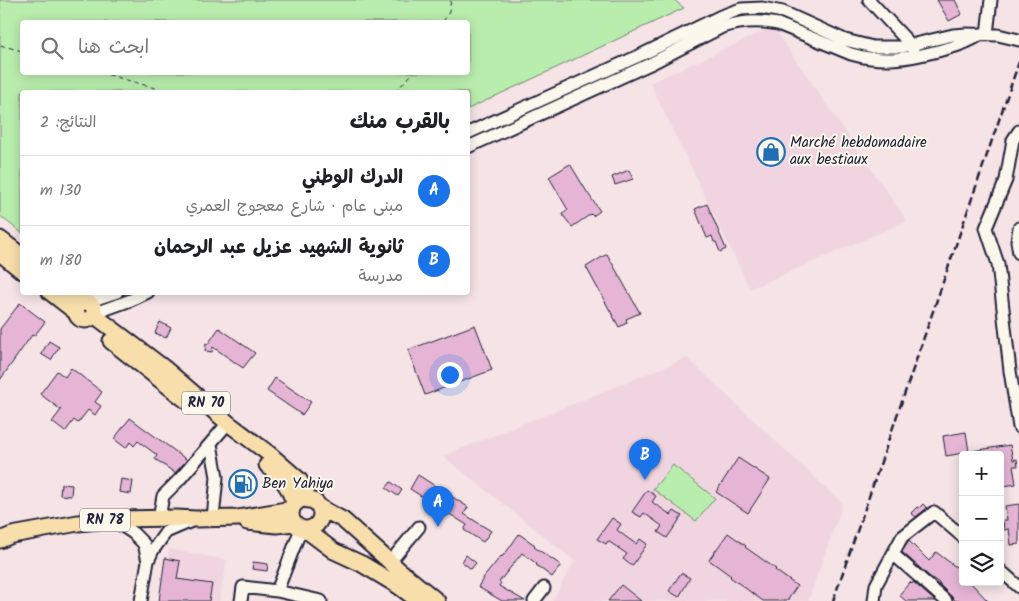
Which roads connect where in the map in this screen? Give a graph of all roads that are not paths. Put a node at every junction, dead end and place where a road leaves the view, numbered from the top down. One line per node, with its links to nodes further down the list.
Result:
1 (869, 0): 5 (street)
2 (991, 0): 3 (street)
3 (984, 34): 4 (street); 5 (street); 6 (street)
4 (1019, 40)
5 (911, 45): 6 (street); 8 (street)
6 (914, 57): 9 (street)
7 (1019, 131): 22 (street)
8 (470, 132)
9 (470, 146)
10 (1019, 228): 13 (street)
11 (0, 239): 14 (main road)
12 (0, 253): 15 (main road)
13 (1019, 253)
14 (20, 254)
15 (20, 269)
16 (56, 295): 20 (main road, RN 70)
17 (74, 295): 20 (main road, RN 70)
18 (112, 295): 20 (street)
19 (142, 295): 20 (street)
20 (87, 311): 21 (main road, RN 70)
21 (226, 426): 23 (street); 24 (main road, RN 70); 24 (main road, RN 70)
22 (1019, 426)
23 (211, 444): 25 (street); 26 (street)
24 (302, 514): 26 (main road, RN 78); 34 (main road); 38 (street); 42 (main road)
25 (159, 518): 27 (main road, RN 78); 28 (main road, RN 78)
26 (213, 518): 28 (main road, RN 78)
27 (112, 519): 31 (main road, RN 78); 33 (street)
28 (196, 519): 33 (street)
29 (420, 527): 34 (street)
30 (959, 534): 32 (street)
31 (0, 540)
32 (893, 554): 45 (street); 46 (street)
33 (148, 561): 39 (street)
34 (390, 562): 43 (main road)
35 (1004, 574): 36 (street)
36 (1019, 587)
37 (544, 588): 44 (street)
38 (276, 591): 40 (street); 41 (street)
39 (142, 601)
40 (241, 601)
41 (321, 601)
42 (419, 601)
43 (437, 601)
44 (534, 601)
45 (874, 601)
46 (946, 601)

